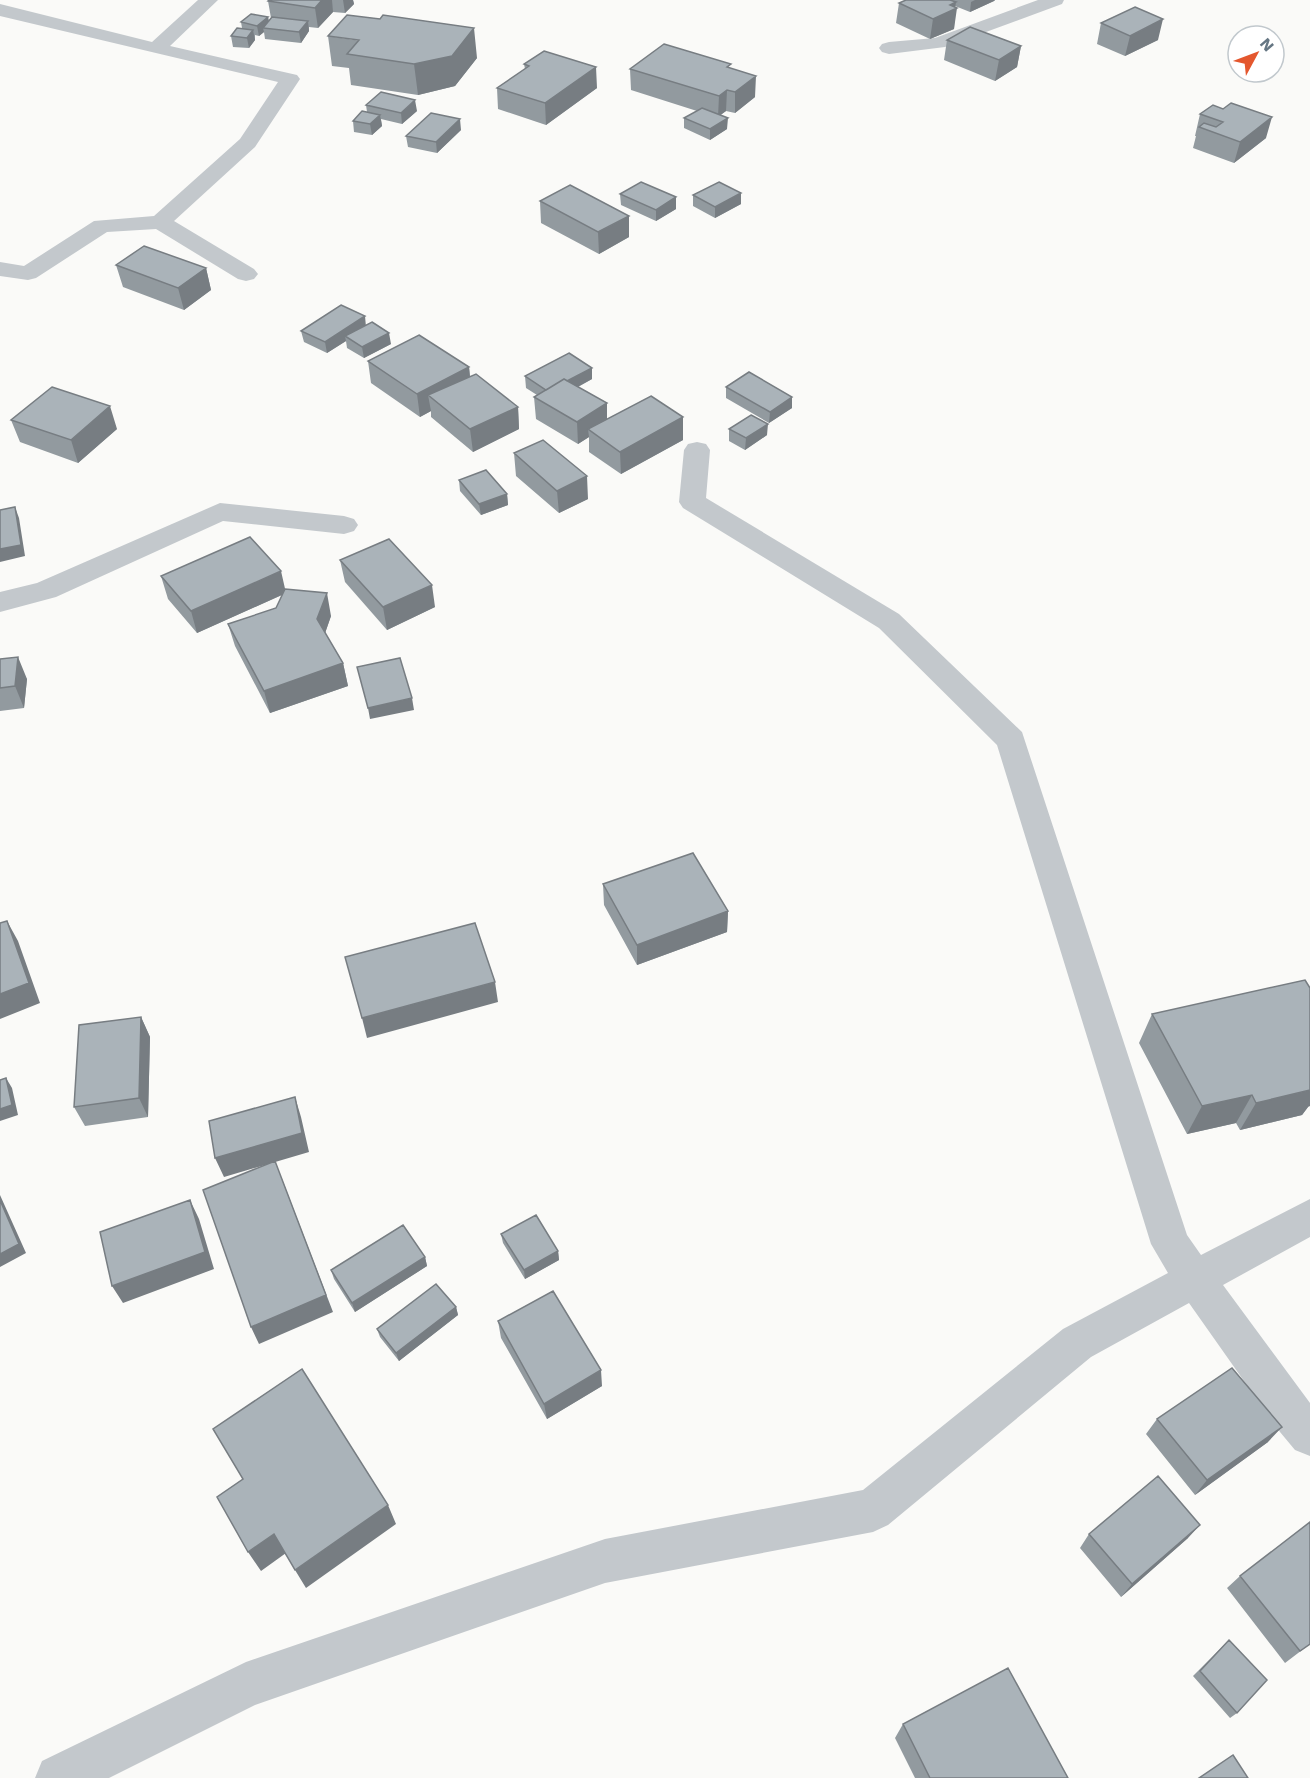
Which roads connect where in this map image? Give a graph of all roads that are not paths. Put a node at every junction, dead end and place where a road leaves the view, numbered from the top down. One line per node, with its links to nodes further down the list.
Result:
1 (209, 0): 5 (street)
2 (1055, 0): 4 (street)
3 (0, 10): 5 (street)
4 (889, 48)
5 (156, 49): 6 (street)
6 (160, 222): 7 (street); 8 (street)
7 (0, 269)
8 (246, 274)
9 (697, 450): 13 (street)
10 (344, 525): 11 (street)
11 (0, 602)
12 (1310, 1217): 13 (street)
13 (1196, 1281): 14 (street); 15 (street)
14 (1310, 1435)
15 (59, 1778)

